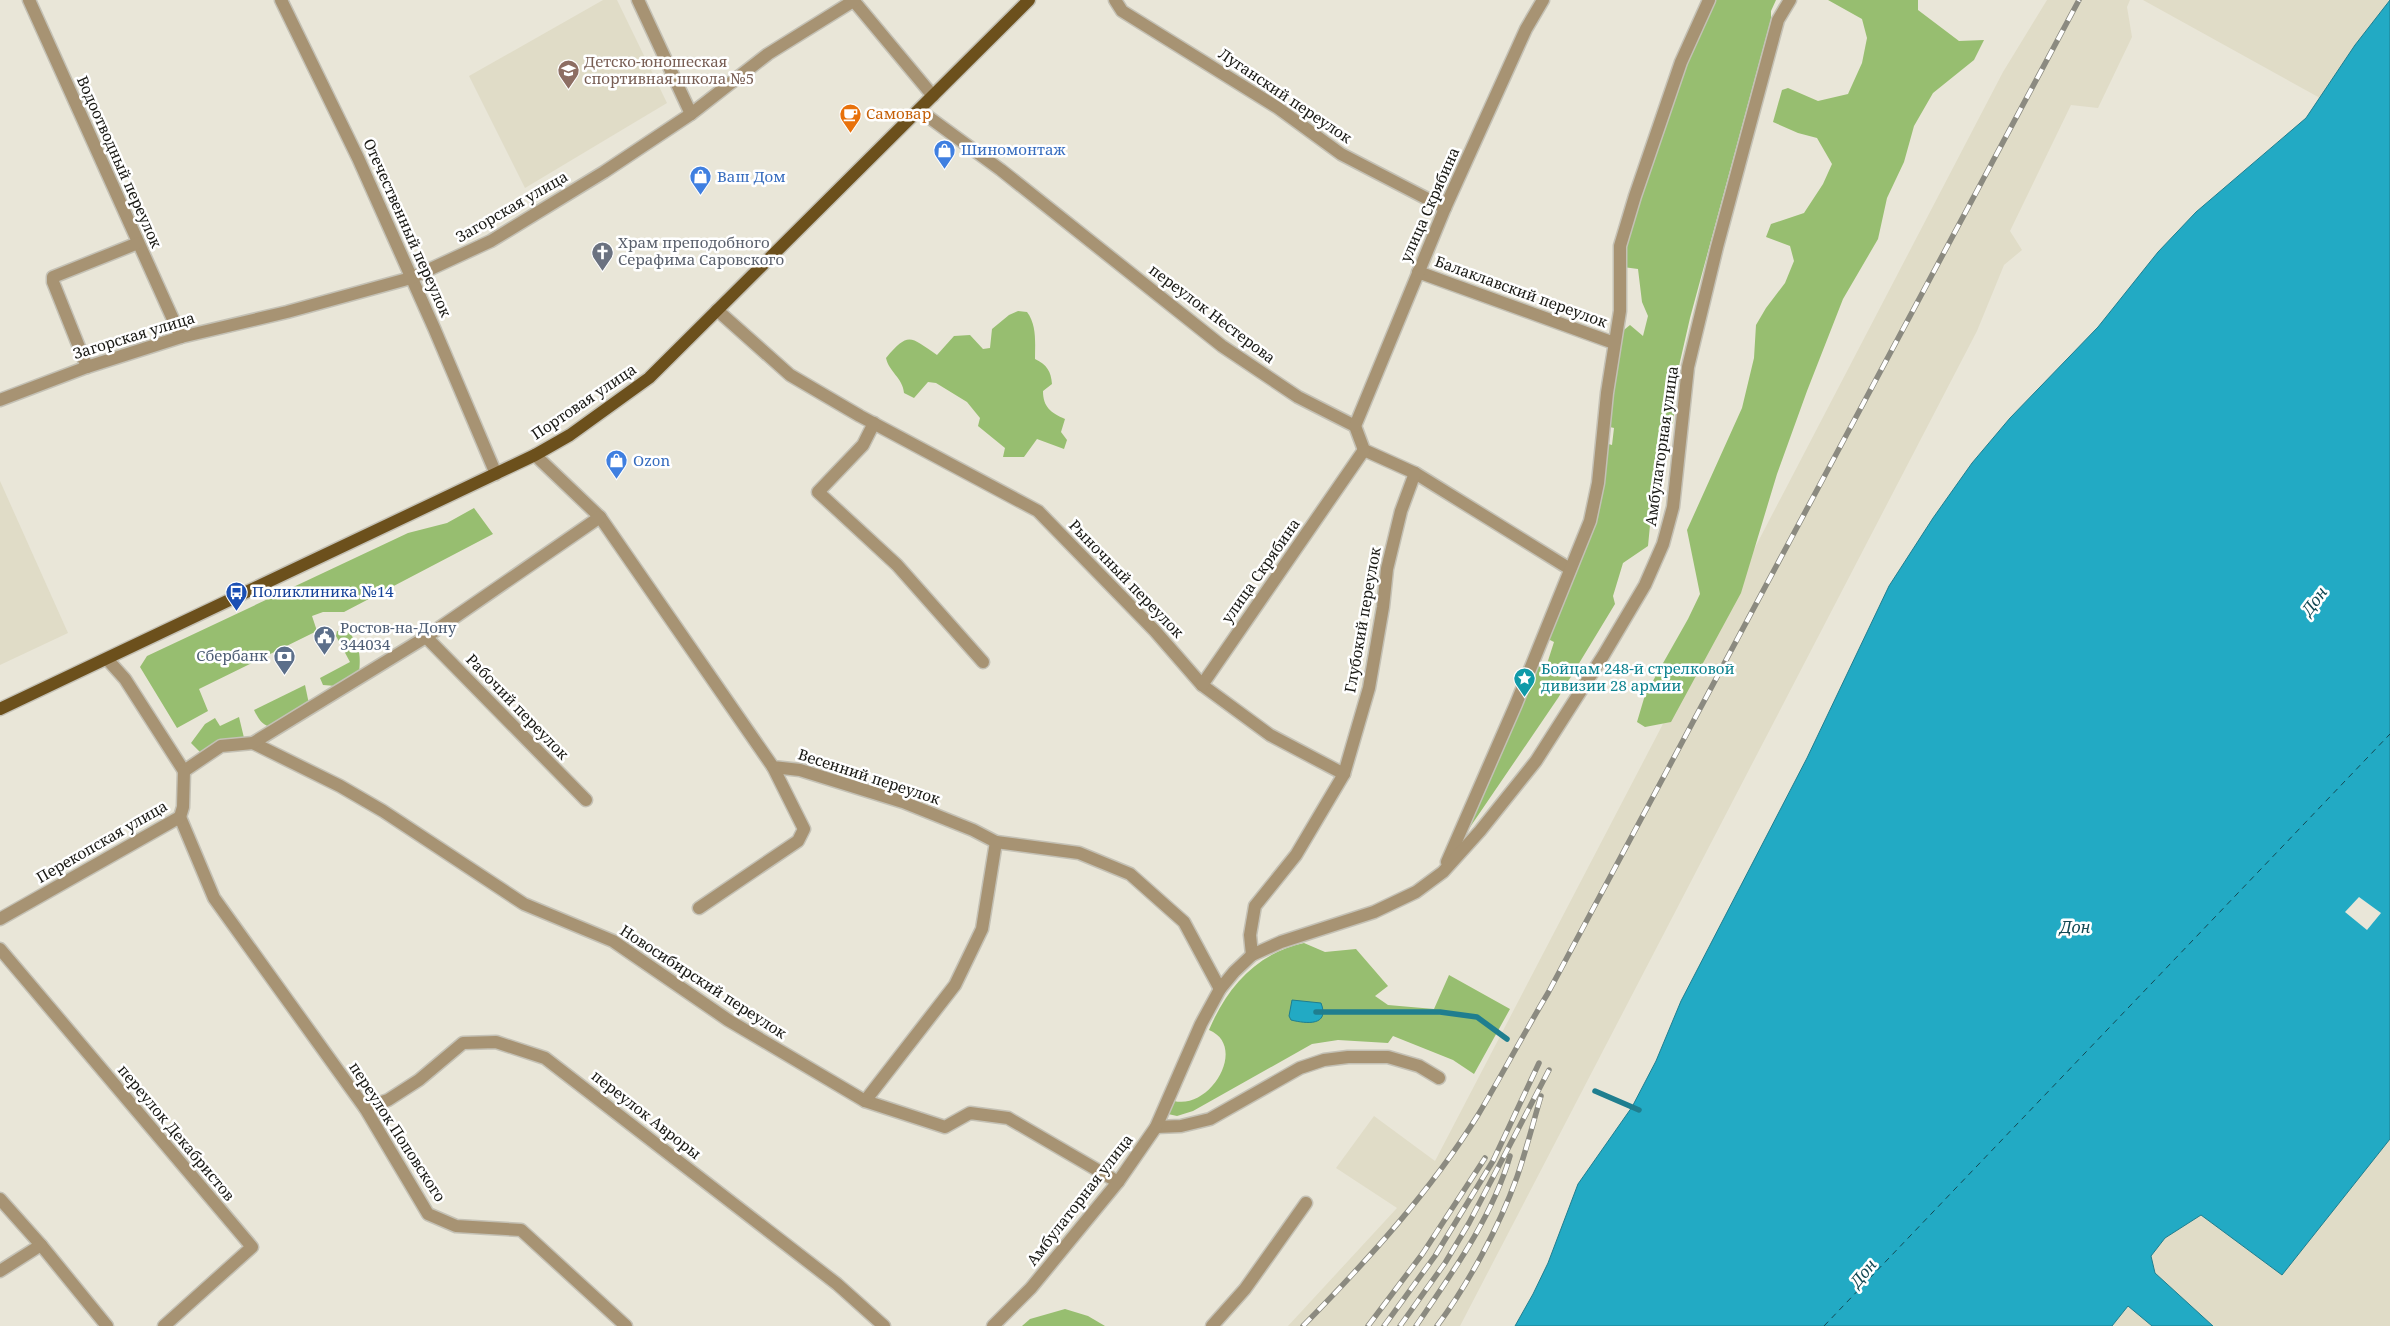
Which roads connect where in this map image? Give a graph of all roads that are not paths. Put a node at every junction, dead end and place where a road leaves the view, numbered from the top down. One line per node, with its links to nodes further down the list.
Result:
1 (28, 0): 14 (street, Водоотводный переулок)
2 (281, 0): 16 (street, Отечественный переулок)
3 (638, 0): 12 (street)
4 (1029, 0): 10 (main road, Портовая улица)
5 (1115, 0): 13 (street, Луганский переулок)
6 (1543, 0): 13 (street, улица Скрябина)
7 (1709, 0): 19 (street, Амбулаторная улица)
8 (1790, 0): 42 (street, Амбулаторная улица)
9 (854, 1): 10 (street); 12 (street, Загорская улица)
10 (933, 96): 11 (main road, Портовая улица)
11 (919, 110): 17 (main road, Портовая улица); 23 (street, переулок Нестерова)
12 (691, 114): 16 (street, Загорская улица)
13 (1445, 208): 15 (street, улица Скрябина)
14 (138, 243): 18 (street, Водоотводный переулок); 20 (street)
15 (1418, 272): 19 (street, Балаклавский переулок); 23 (street, улица Скрябина)
16 (411, 278): 18 (street, Загорская улица); 27 (street, Отечественный переулок)
17 (718, 310): 22 (street, Рыночный переулок); 25 (main road, Портовая улица)
18 (182, 337): 20 (street, Загорская улица)
19 (1614, 343): 29 (street, Амбулаторная улица)
20 (87, 367): 21 (street, Загорская улица)
21 (0, 400)
22 (874, 423): 32 (street); 33 (street, Рыночный переулок)
23 (1355, 426): 24 (street)
24 (1364, 450): 26 (street); 33 (street, улица Скрябина)
25 (535, 455): 27 (main road, Портовая улица); 28 (street)
26 (1415, 473): 29 (street); 38 (street, Глубокий переулок)
27 (496, 474): 31 (main road, Портовая улица)
28 (600, 517): 30 (street); 36 (street)
29 (1570, 569): 42 (street, Амбулаторная улица)
30 (426, 637): 35 (street); 39 (street, Рабочий переулок)
31 (107, 659): 34 (main road, Портовая улица); 37 (street)
32 (983, 662)
33 (1202, 685): 38 (street, Рыночный переулок)
34 (0, 709)
35 (253, 744): 37 (street); 49 (street, Новосибирский переулок)
36 (773, 767): 41 (street, Весенний переулок); 43 (street)
37 (184, 771): 40 (street, Перекопская улица)
38 (1344, 774): 46 (street, Глубокий переулок)
39 (586, 800)
40 (180, 817): 44 (street, Перекопская улица); 50 (street, переулок Поповского)
41 (996, 842): 47 (street, Весенний переулок); 49 (street)
42 (1443, 872): 46 (street, Амбулаторная улица)
43 (699, 908)
44 (0, 919)
45 (0, 949): 58 (street, переулок Декабристов)
46 (1252, 955): 47 (street, Амбулаторная улица)
47 (1220, 989): 51 (street, Амбулаторная улица)
48 (1439, 1078): 51 (street)
49 (865, 1101): 52 (street, Новосибирский переулок)
50 (365, 1108): 59 (street, переулок Поповского); 60 (street, переулок Авроры)
51 (1156, 1128): 52 (street, Амбулаторная улица)
52 (1118, 1182): 61 (street, Амбулаторная улица)
53 (0, 1199): 55 (street)
54 (1306, 1203): 62 (street)
55 (41, 1244): 56 (street); 57 (street)
56 (0, 1270)
57 (107, 1326)
58 (164, 1326)
59 (626, 1326)
60 (884, 1326)
61 (993, 1326)
62 (1212, 1326)

